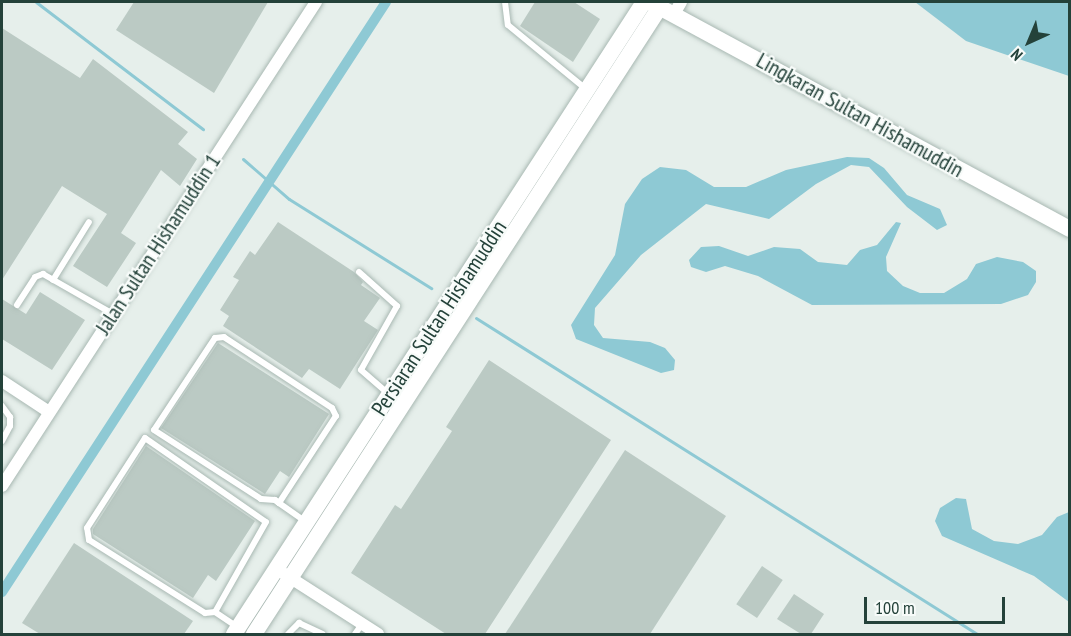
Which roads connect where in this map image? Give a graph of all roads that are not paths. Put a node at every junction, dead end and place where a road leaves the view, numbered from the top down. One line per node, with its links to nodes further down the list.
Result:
1 (316, 2): 11 (street, Jalan Sultan Hishamuddin 1)
2 (504, 2): 4 (lane)
3 (662, 5): 4 (street, Persiaran Sultan Hishamuddin); 5 (street, Persiaran Sultan Hishamuddin); 7 (street, Lingkaran Sultan Hishamuddin)
4 (587, 90): 5 (street, Persiaran Sultan Hishamuddin)
5 (546, 169): 13 (street, Persiaran Sultan Hishamuddin); 20 (street, Persiaran Sultan Hishamuddin)
6 (89, 222): 9 (lane)
7 (1070, 229)
8 (359, 272): 13 (lane)
9 (53, 280): 10 (lane); 11 (lane)
10 (16, 305)
11 (113, 314): 15 (street, Jalan Sultan Hishamuddin 1)
12 (3, 384): 15 (street)
13 (390, 394): 19 (street, Persiaran Sultan Hishamuddin)
14 (2, 406): 16 (lane)
15 (49, 412): 17 (street, Jalan Sultan Hishamuddin 1)
16 (2, 441)
17 (2, 486)
18 (279, 503): 18 (lane); 19 (lane)
19 (307, 522): 20 (street, Persiaran Sultan Hishamuddin)
20 (283, 573): 22 (street); 23 (street, Persiaran Sultan Hishamuddin)
21 (215, 612): 21 (lane); 23 (lane)
22 (358, 629): 26 (street)
23 (242, 632)
24 (288, 634): 25 (lane)
25 (323, 634)
26 (378, 634)

